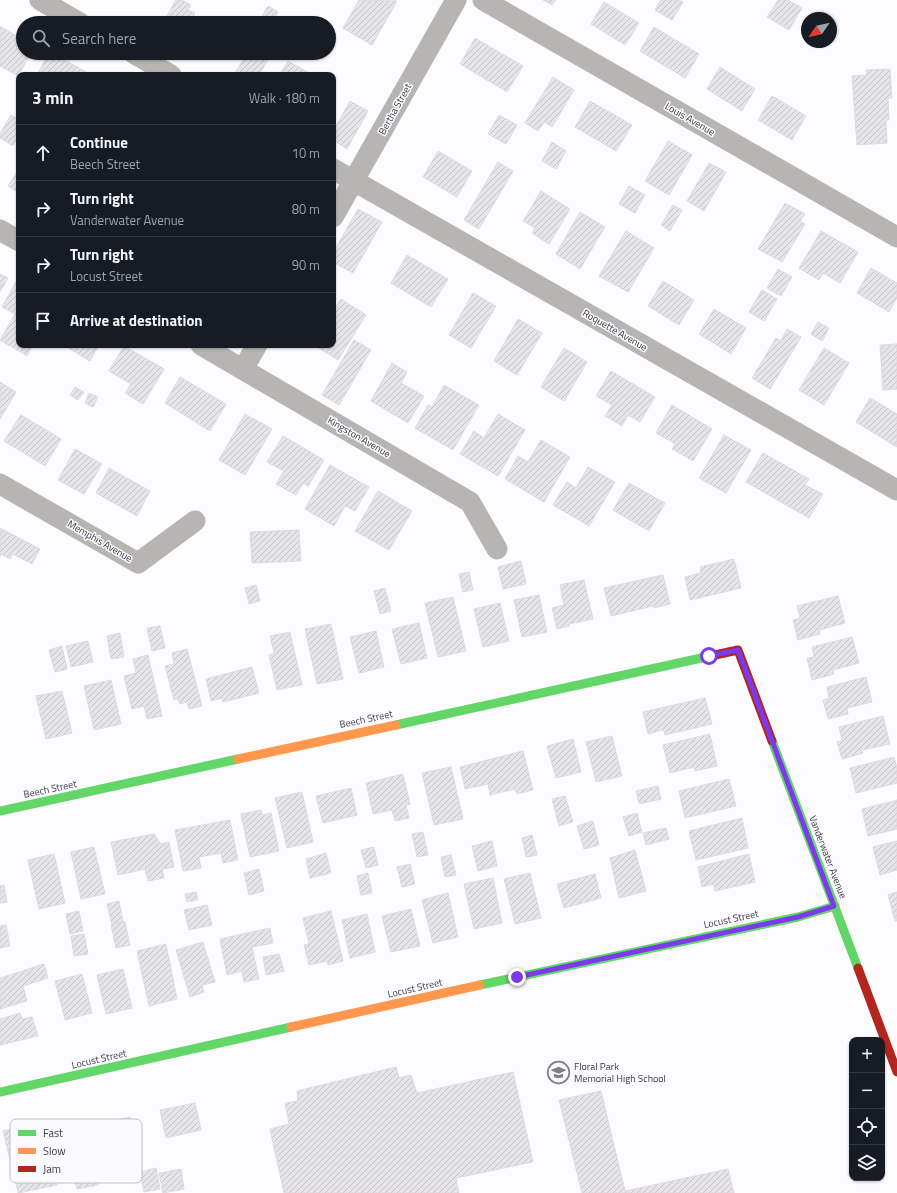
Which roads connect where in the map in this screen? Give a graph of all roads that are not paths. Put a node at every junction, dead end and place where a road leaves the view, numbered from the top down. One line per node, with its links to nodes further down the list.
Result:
1 (40, 0): 4 (street)
2 (456, 0): 8 (street, Bertha Street)
3 (483, 0): 11 (street, Louis Avenue)
4 (68, 16)
5 (145, 60): 6 (street)
6 (166, 72)
7 (336, 171): 8 (street, Roquette Avenue)
8 (354, 181): 9 (street, Bertha Street); 17 (street, Roquette Avenue)
9 (336, 212)
10 (0, 230): 12 (street)
11 (897, 238)
12 (16, 239)
13 (206, 348): 15 (street, Kingston Avenue)
14 (255, 348): 15 (street)
15 (243, 369): 19 (street, Kingston Avenue)
16 (0, 484): 18 (street, Memphis Avenue)
17 (897, 490)
18 (194, 521)
19 (497, 550)
20 (738, 650): 21 (street, Beech Street); 22 (street, Vanderwater Avenue)
21 (0, 811)
22 (834, 906): 23 (street, Vanderwater Avenue); 24 (street, Locust Street)
23 (897, 1072)
24 (0, 1092)

